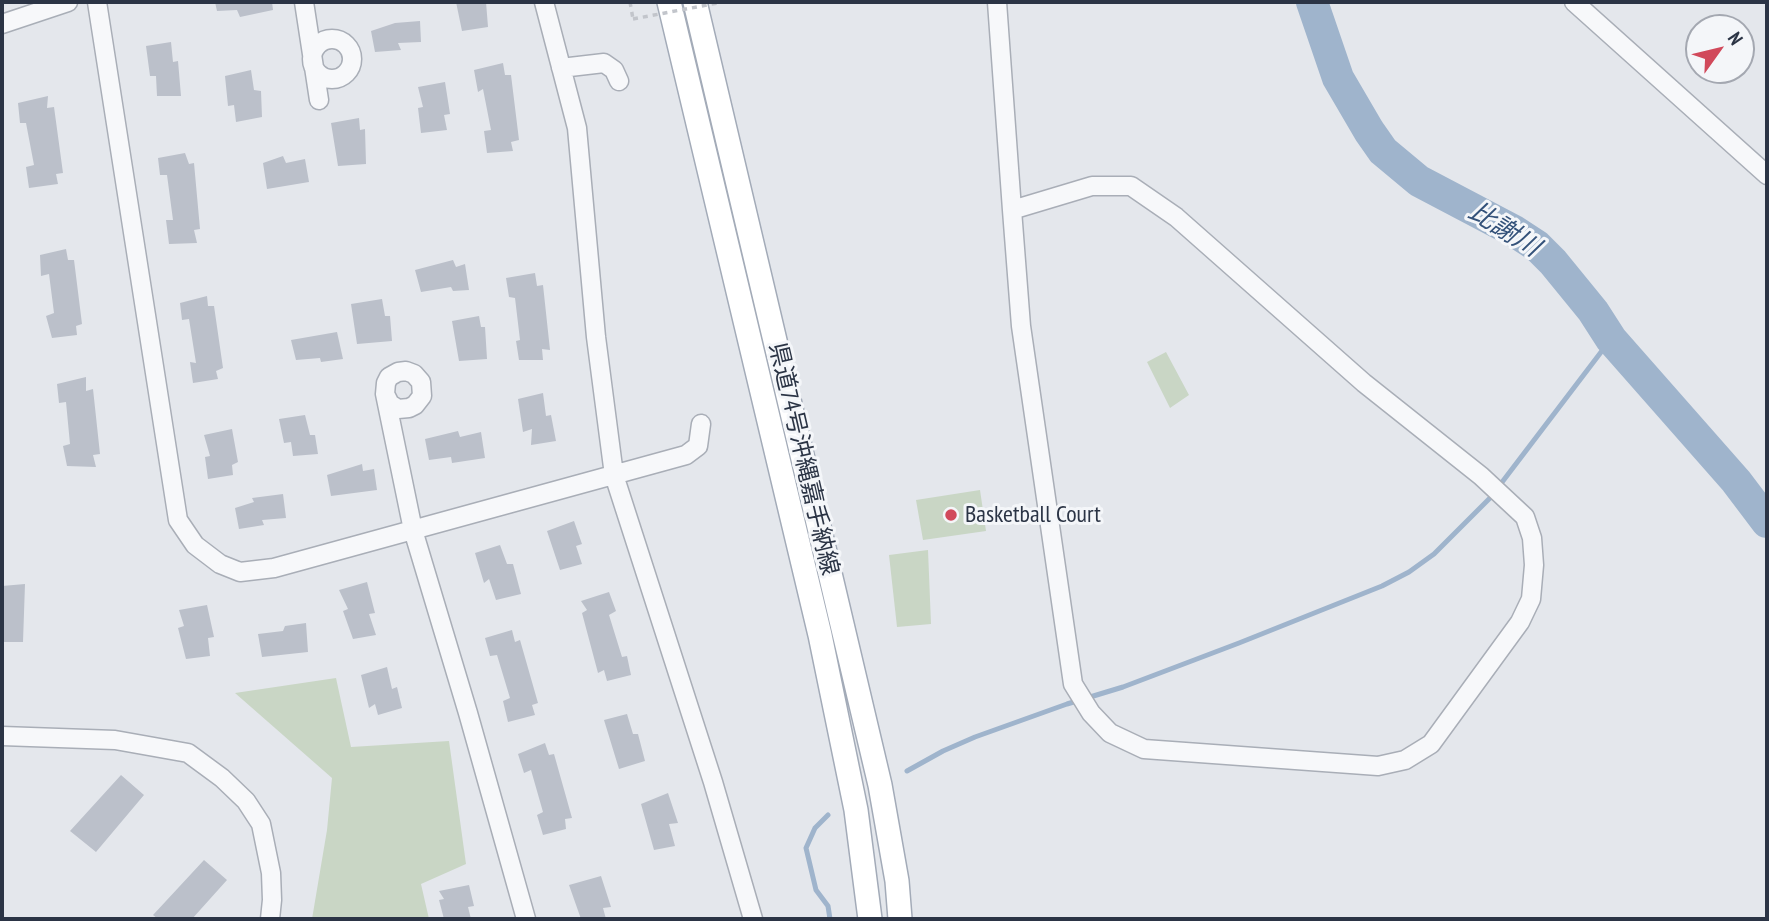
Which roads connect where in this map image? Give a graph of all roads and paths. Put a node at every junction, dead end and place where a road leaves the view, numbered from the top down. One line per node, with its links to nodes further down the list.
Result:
1 (68, 2): 11 (lane)
2 (97, 2): 20 (lane)
3 (304, 2): 14 (lane)
4 (544, 2): 12 (lane)
5 (629, 2): 8 (path, bridge)
6 (669, 2): 25 (main road, 県道74号沖縄嘉手納線)
7 (695, 2): 26 (main road, 県道74号沖縄嘉手納線)
8 (723, 2)
9 (997, 2): 16 (lane)
10 (1574, 2): 15 (lane)
11 (2, 24)
12 (561, 68): 13 (lane); 19 (lane)
13 (620, 81)
14 (319, 100)
15 (1767, 176)
16 (1012, 210): 16 (lane)
17 (385, 394): 20 (lane)
18 (701, 424): 19 (lane)
19 (614, 475): 20 (lane); 24 (lane)
20 (413, 530): 23 (lane)
21 (2, 736): 22 (lane)
22 (270, 919)
23 (526, 919)
24 (753, 919)
25 (870, 919)
26 (900, 919)

